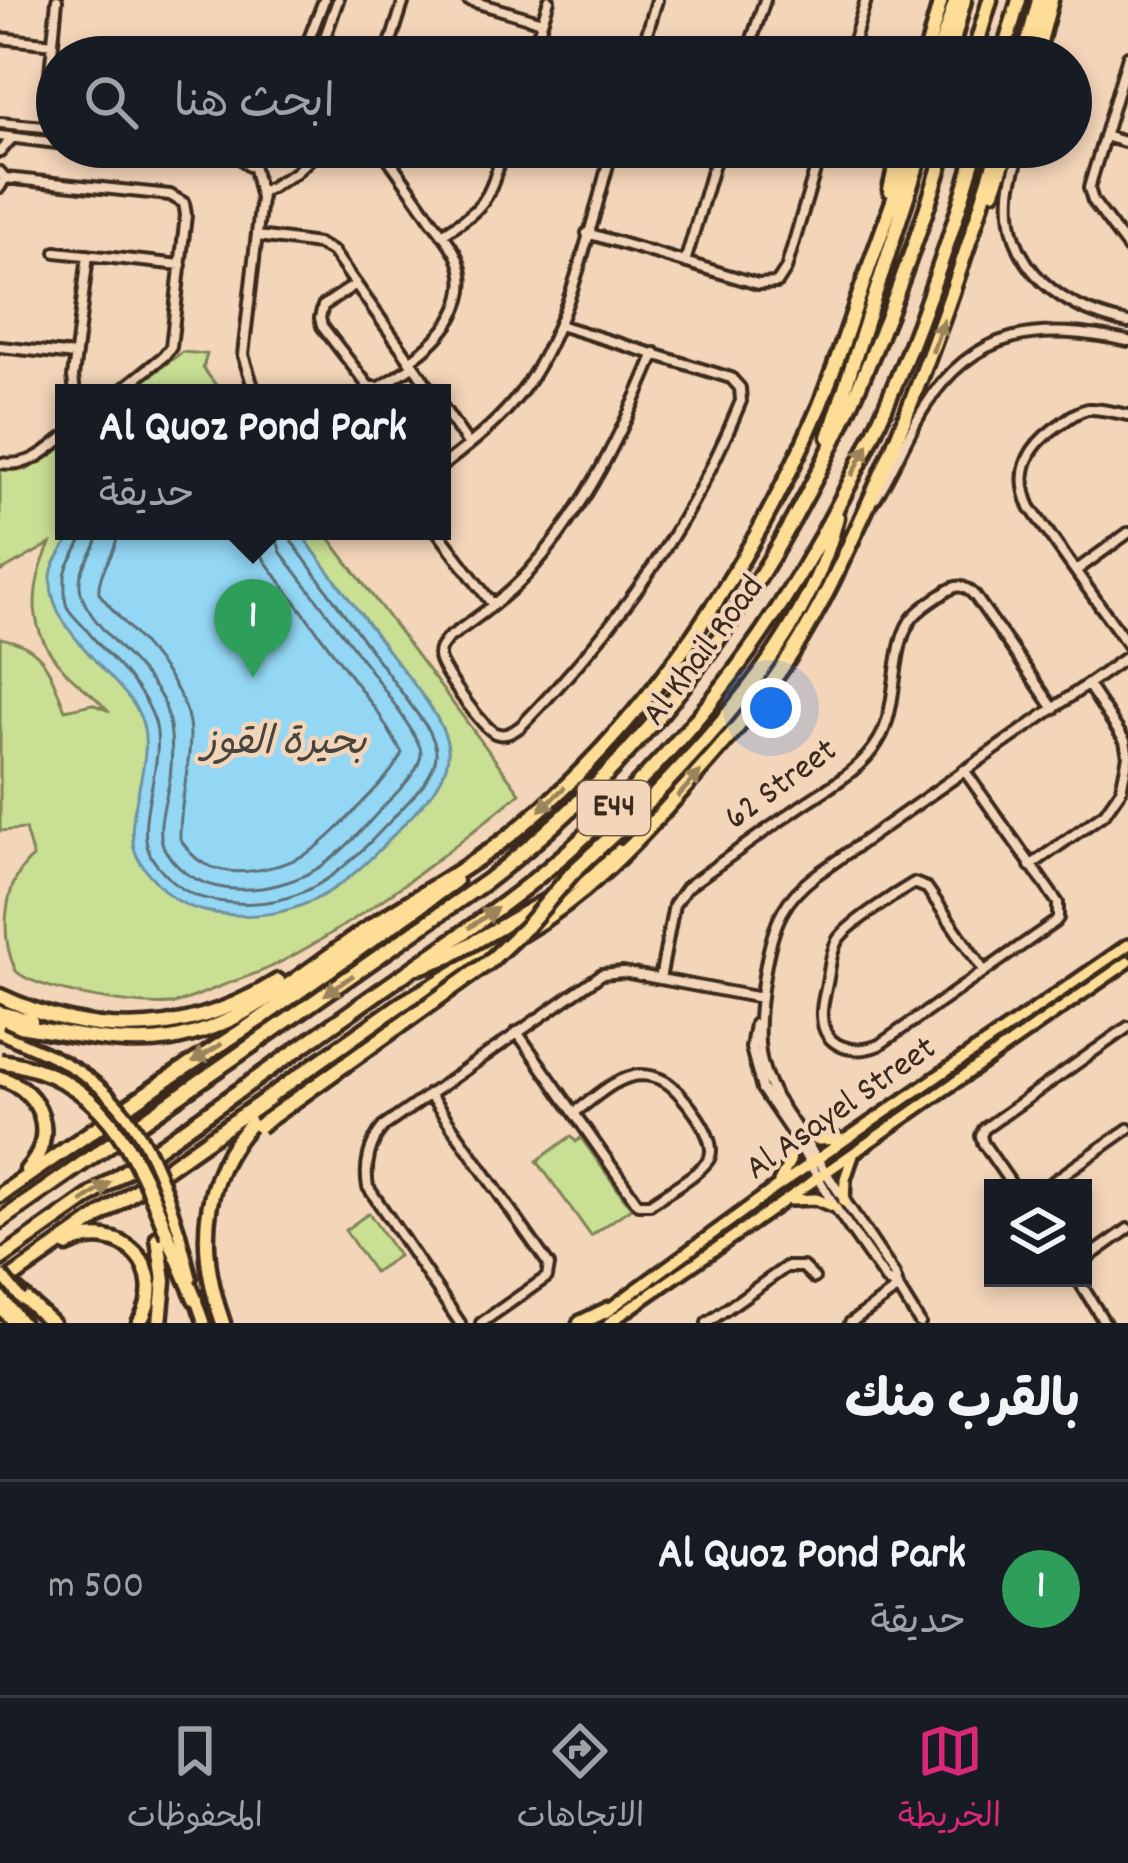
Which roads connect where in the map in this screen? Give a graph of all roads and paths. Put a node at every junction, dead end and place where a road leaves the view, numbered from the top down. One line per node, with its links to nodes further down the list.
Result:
1 (57, 0): 17 (street)
2 (324, 0): 18 (street)
3 (338, 0): 19 (street)
4 (404, 0): 20 (street)
5 (467, 0): 16 (street)
6 (549, 0): 16 (street)
7 (657, 0): 22 (street)
8 (765, 0): 23 (street)
9 (866, 0): 24 (street)
10 (941, 0): 25 (highway)
11 (960, 0): 26 (highway); 27 (highway)
12 (990, 0): 28 (highway)
13 (1019, 0): 29 (highway)
14 (1039, 0): 30 (highway)
15 (1051, 0): 31 (highway)
16 (542, 22): 21 (street)
17 (54, 36)
18 (310, 36)
19 (325, 36)
20 (393, 36)
21 (538, 36)
22 (646, 36)
23 (753, 36)
24 (855, 36)
25 (931, 36)
26 (945, 36)
27 (954, 36)
28 (979, 36)
29 (1008, 36)
30 (1030, 36)
31 (1041, 36)
32 (0, 38): 33 (street)
33 (36, 42)
34 (1128, 56): 40 (street)
35 (36, 120): 37 (street)
36 (0, 123): 37 (street)
37 (30, 126): 38 (street)
38 (36, 126)
39 (0, 136): 41 (street)
40 (1104, 136): 43 (street); 69 (street)
41 (12, 137): 42 (street); 44 (street)
42 (36, 140)
43 (1128, 143)
44 (0, 152)
45 (250, 168): 61 (street)
46 (252, 168): 61 (street)
47 (300, 168): 63 (street)
48 (395, 168): 66 (street)
49 (498, 168): 66 (street)
50 (607, 168): 65 (street)
51 (712, 168): 72 (street)
52 (816, 168): 72 (street)
53 (896, 168): 64 (highway)
54 (904, 168): 64 (highway)
55 (917, 168): 93 (highway)
56 (939, 168): 93 (highway, Al Khail Road / E44)
57 (971, 168): 95 (highway, Al Khail Road / E44, one-way to 57)
58 (992, 168): 68 (highway)
59 (1001, 168): 68 (highway)
60 (1016, 168): 75 (street)
61 (253, 172): 63 (street)
62 (2, 179): 73 (street)
63 (261, 193): 67 (street)
64 (883, 232): 108 (highway, one-way to 108)
65 (587, 233): 72 (street); 76 (street)
66 (442, 234): 81 (street)
67 (257, 236): 74 (street); 84 (street)
68 (969, 241): 96 (highway, one-way to 68)
69 (1128, 248)
70 (56, 252): 71 (street)
71 (88, 255): 73 (street); 80 (street)
72 (685, 262)
73 (181, 265): 83 (street)
74 (356, 284): 81 (street); 85 (street)
75 (1128, 323)
76 (559, 325): 79 (street); 91 (street)
77 (1128, 340): 96 (street)
78 (0, 347): 80 (street)
79 (655, 353): 100 (street); 100 (street)
80 (75, 355): 82 (street)
81 (411, 363): 86 (street); 87 (street)
82 (73, 384)
83 (129, 384)
84 (251, 384)
85 (366, 384)
86 (384, 384)
87 (426, 384)
88 (1128, 415): 99 (street)
89 (451, 419): 91 (street)
90 (55, 444): 94 (street)
91 (469, 445): 92 (street)
92 (451, 459)
93 (823, 462): 141 (highway, Al Khail Road / E44, one-way to 141)
94 (0, 463)
95 (839, 500): 112 (highway, Al Khail Road / E44, one-way to 95); 142 (highway, bridge)
96 (861, 519): 107 (highway, one-way to 96)
97 (1128, 533): 99 (street)
98 (444, 540): 100 (street)
99 (1077, 570): 101 (street)
100 (493, 605)
101 (1128, 645)
102 (1128, 656): 103 (street)
103 (1088, 685): 104 (street); 105 (street)
104 (1054, 709): 106 (street); 115 (street, 62 Street)
105 (1127, 741): 109 (street)
106 (964, 770): 109 (street); 118 (street)
107 (642, 836): 112 (highway); 116 (highway)
108 (473, 863): 113 (highway); 138 (highway, one-way to 138)
109 (1030, 866): 114 (street)
110 (1128, 946): 131 (main road, Al Asayel Street)
111 (1128, 962): 132 (main road, Al Asayel Street)
112 (412, 968): 146 (highway, Al Khail Road / E44, one-way to 112)
113 (308, 970): 117 (highway); 124 (highway)
114 (984, 971): 114 (street)
115 (660, 979): 118 (street); 122 (street)
116 (439, 981): 142 (highway); 147 (highway)
117 (0, 996)
118 (761, 998): 130 (street)
119 (0, 1013): 124 (highway)
120 (0, 1024): 124 (highway)
121 (1128, 1027): 135 (street)
122 (518, 1031): 127 (street); 128 (street)
123 (0, 1034): 144 (main road, bridge)
124 (107, 1040)
125 (0, 1061): 144 (highway, bridge)
126 (0, 1078): 138 (highway)
127 (429, 1094): 164 (street); 165 (street)
128 (575, 1112): 128 (street)
129 (1128, 1129): 136 (street)
130 (796, 1134): 131 (main road); 133 (street); 137 (main road)
131 (851, 1138): 133 (main road, Al Asayel Street)
132 (854, 1154): 134 (main road, Al Asayel Street); 140 (main road)
133 (814, 1163): 134 (street); 137 (main road, Al Asayel Street)
134 (822, 1176): 139 (main road, Al Asayel Street); 140 (street)
135 (1008, 1179)
136 (1057, 1179)
137 (771, 1191): 156 (main road, Al Asayel Street)
138 (1, 1194)
139 (786, 1201): 140 (main road); 156 (main road, Al Asayel Street)
140 (840, 1205): 151 (street)
141 (0, 1221)
142 (208, 1226): 163 (highway)
143 (1128, 1229): 145 (street)
144 (168, 1235): 153 (highway); 161 (highway)
145 (1092, 1255)
146 (0, 1259)
147 (20, 1272): 152 (highway); 160 (highway)
148 (0, 1273): 152 (main road, bridge)
149 (814, 1278): 168 (street)
150 (1083, 1287): 155 (street)
151 (899, 1288): 169 (street); 170 (street)
152 (11, 1293): 154 (main road); 158 (main road); 159 (highway)
153 (195, 1299): 162 (main road)
154 (4, 1307): 157 (highway)
155 (1103, 1318): 171 (street)
156 (611, 1319): 166 (highway); 167 (main road, Al Asayel Street)
157 (19, 1323)
158 (42, 1323)
159 (52, 1323)
160 (139, 1323)
161 (160, 1323)
162 (204, 1323)
163 (223, 1323)
164 (460, 1323)
165 (482, 1323)
166 (580, 1323)
167 (590, 1323)
168 (706, 1323)
169 (850, 1323)
170 (920, 1323)
171 (1114, 1323)

